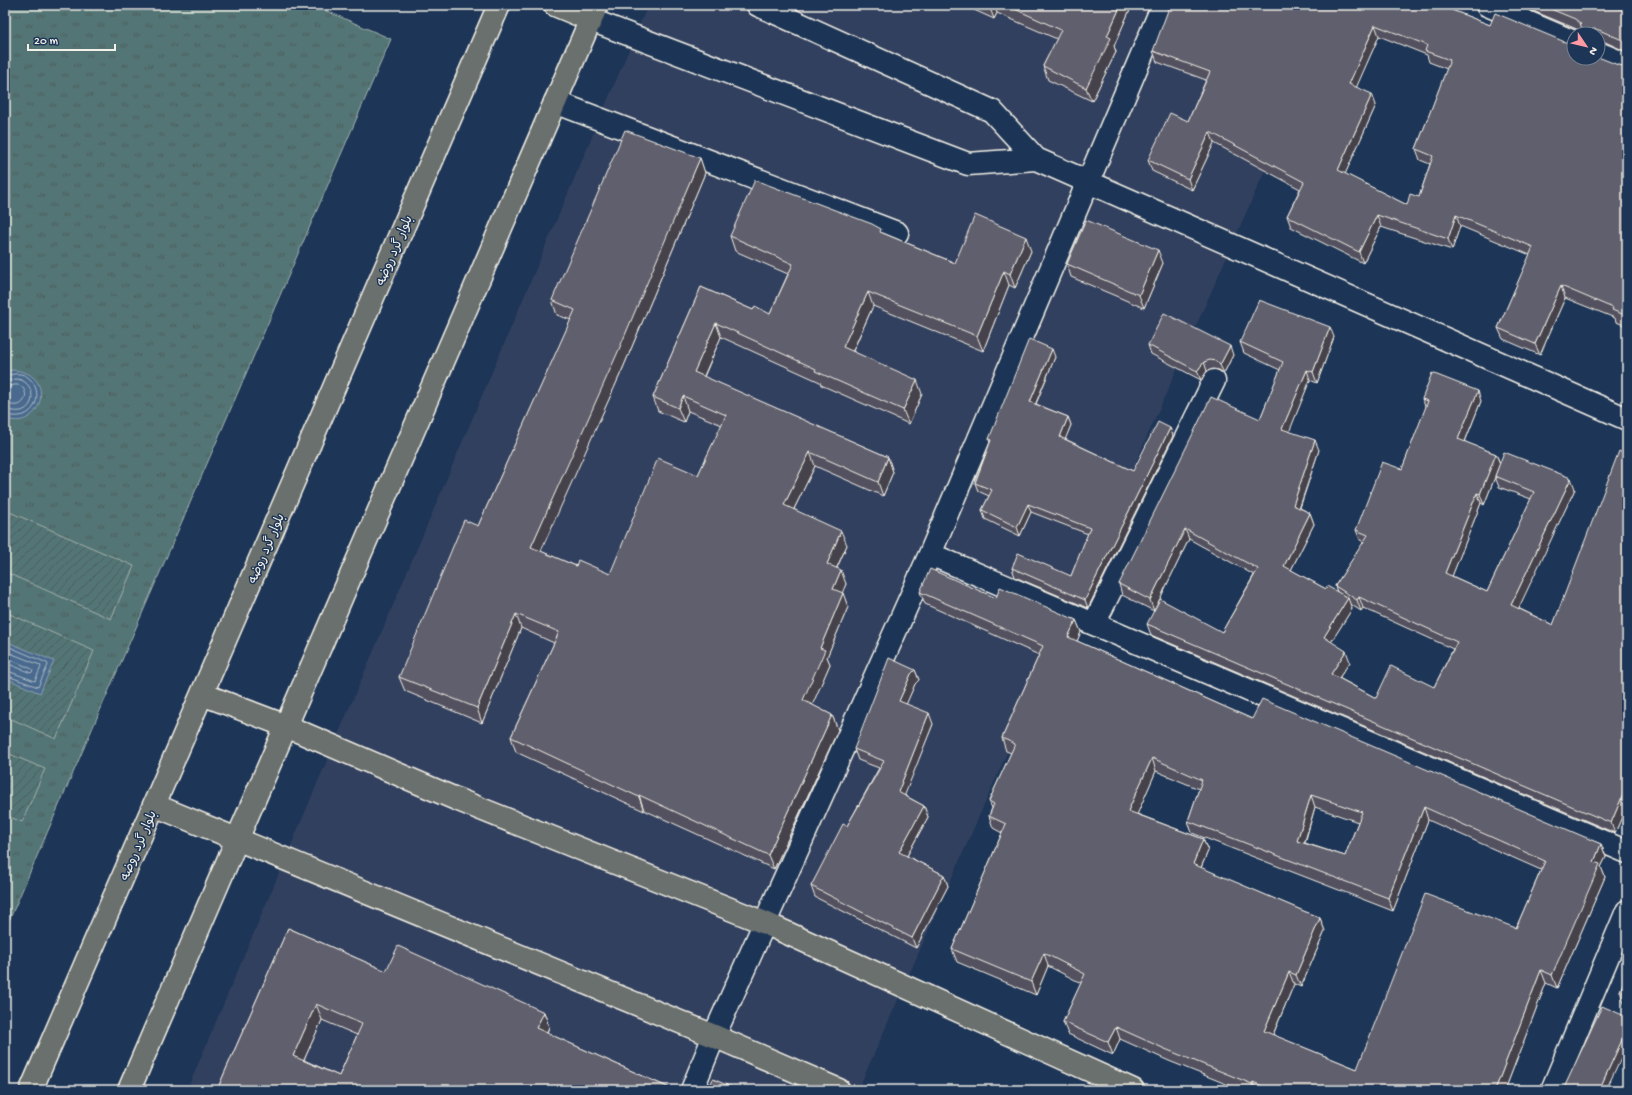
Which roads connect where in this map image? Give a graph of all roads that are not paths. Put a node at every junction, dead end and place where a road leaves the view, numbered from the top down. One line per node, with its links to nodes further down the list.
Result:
1 (499, 5): 18 (main road, بلوار گرد روضه)
2 (556, 5): 6 (main road)
3 (758, 5): 11 (street)
4 (1163, 5): 12 (street)
5 (1487, 5): 7 (street)
6 (594, 13): 10 (main road); 11 (street)
7 (1566, 39)
8 (1606, 56): 9 (street)
9 (1627, 65)
10 (555, 102): 13 (street); 19 (main road)
11 (1036, 158): 12 (street)
12 (1088, 182): 15 (street); 16 (street)
13 (897, 233)
14 (1214, 381): 17 (street)
15 (1627, 419)
16 (930, 554): 17 (street); 24 (street)
17 (1094, 624): 22 (street)
18 (202, 694): 19 (main road); 20 (main road, بلوار گرد روضه)
19 (286, 726): 21 (main road); 24 (main road)
20 (154, 805): 21 (main road); 26 (main road, بلوار گرد روضه)
21 (237, 838): 25 (main road); 27 (main road)
22 (1627, 852)
23 (1627, 910): 31 (street)
24 (765, 923): 25 (street); 30 (main road)
25 (714, 1036): 28 (street); 29 (main road)
26 (31, 1090)
27 (129, 1090)
28 (692, 1090)
29 (839, 1090)
30 (1133, 1090)
31 (1552, 1090)

